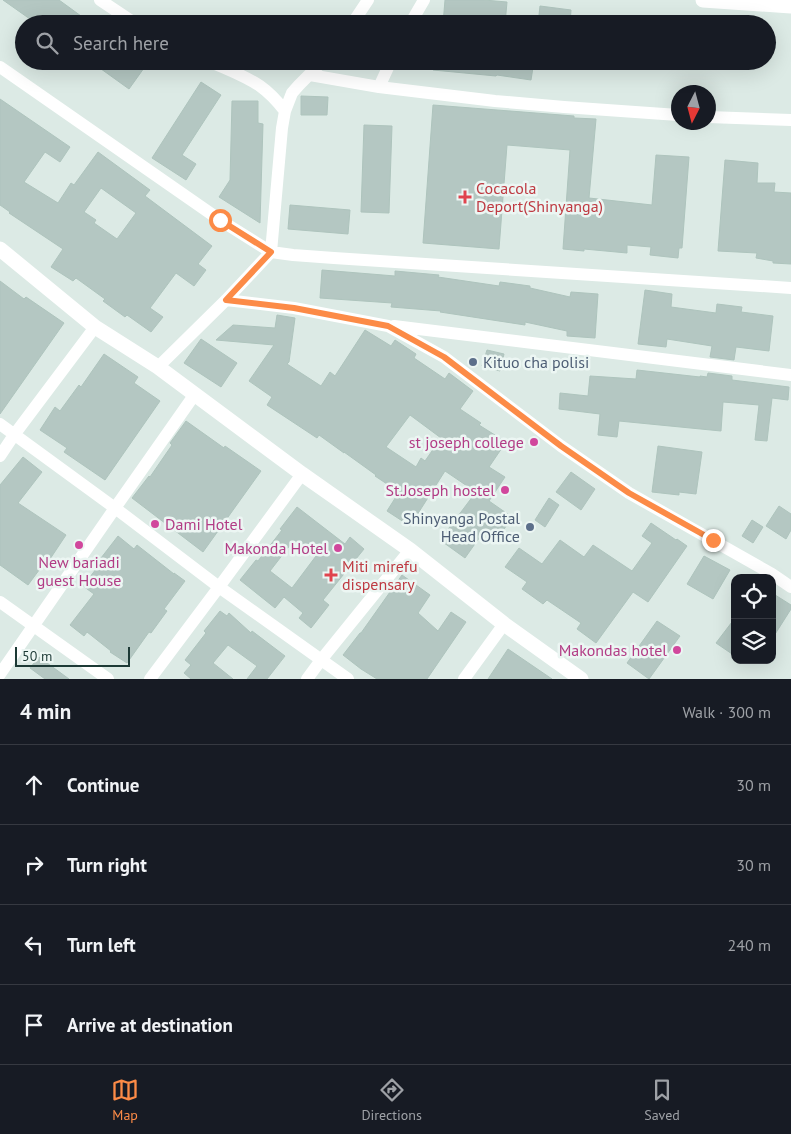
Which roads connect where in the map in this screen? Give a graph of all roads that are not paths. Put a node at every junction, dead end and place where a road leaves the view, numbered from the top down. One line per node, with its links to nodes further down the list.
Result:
1 (100, 0): 6 (street)
2 (368, 0): 7 (street)
3 (424, 0): 8 (street)
4 (703, 0): 5 (street)
5 (791, 6)
6 (122, 15)
7 (358, 15)
8 (415, 15)
9 (0, 67): 20 (street)
10 (229, 70): 15 (street)
11 (315, 70): 13 (street)
12 (387, 70): 14 (street)
13 (310, 75): 14 (street); 15 (street)
14 (379, 87): 16 (street)
15 (285, 111): 20 (street)
16 (671, 114)
17 (716, 117): 18 (street)
18 (791, 120)
19 (1, 251): 24 (street)
20 (271, 252): 21 (street); 22 (street)
21 (791, 288)
22 (226, 300): 23 (street); 25 (street)
23 (388, 326): 26 (street); 35 (street)
24 (95, 327): 25 (street); 29 (street)
25 (158, 367): 27 (street)
26 (791, 375)
27 (196, 394): 31 (street); 32 (street)
28 (0, 424): 29 (street)
29 (14, 435): 30 (street); 32 (street)
30 (0, 456)
31 (302, 474): 33 (street); 34 (street)
32 (115, 508): 34 (street); 38 (street)
33 (410, 550): 37 (street); 39 (street)
34 (219, 587): 39 (street); 42 (street)
35 (791, 587)
36 (0, 602): 38 (street)
37 (504, 624): 45 (street); 46 (street)
38 (34, 626): 40 (street); 41 (street)
39 (321, 660): 43 (street); 44 (street)
40 (0, 674)
41 (108, 679)
42 (150, 679)
43 (307, 679)
44 (348, 679)
45 (464, 679)
46 (581, 679)

